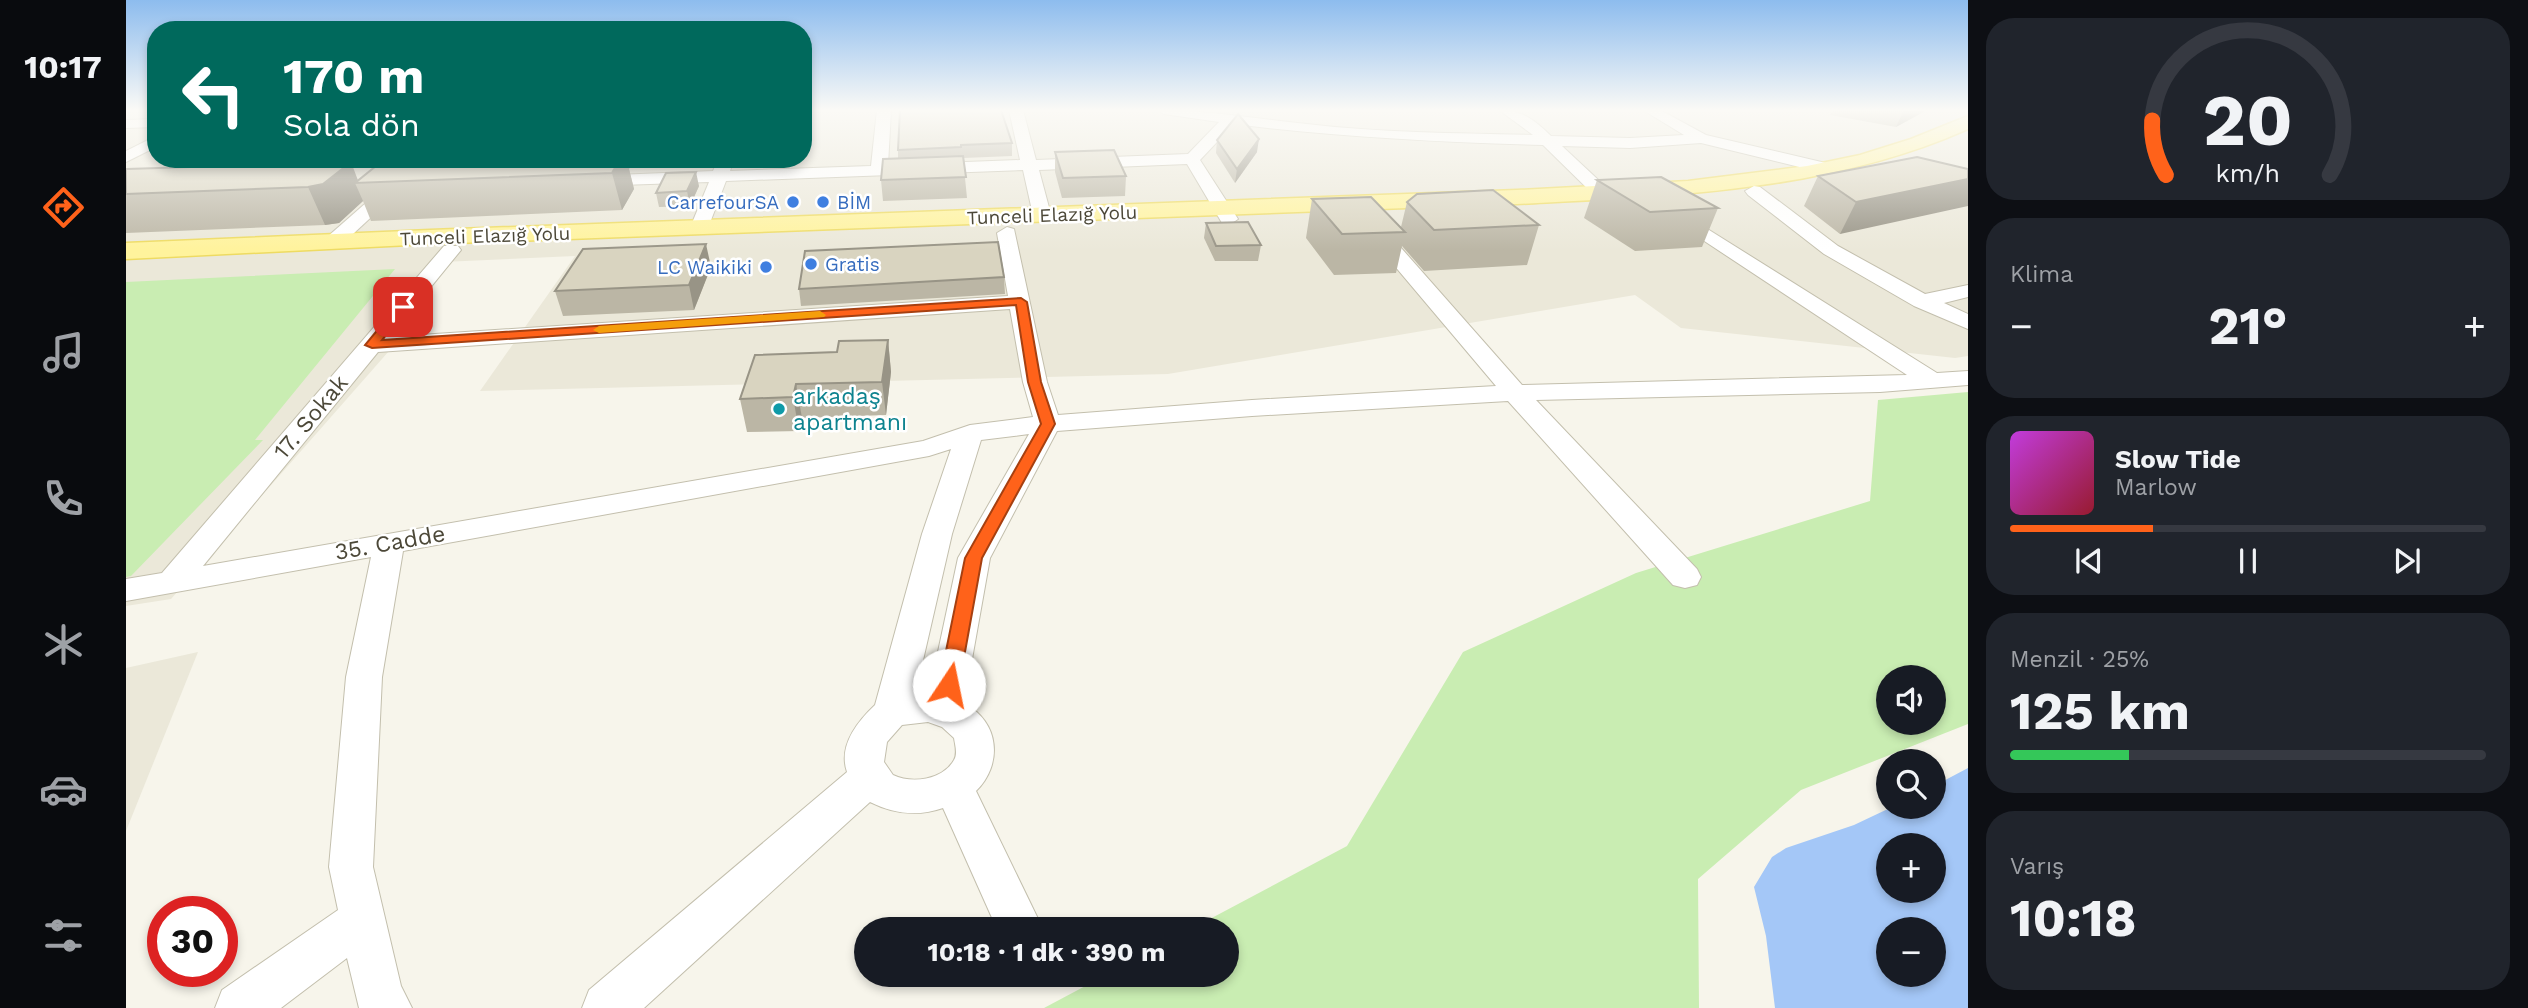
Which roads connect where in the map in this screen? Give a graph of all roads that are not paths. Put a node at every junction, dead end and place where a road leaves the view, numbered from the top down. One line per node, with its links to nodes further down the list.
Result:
1 (880, 157): 13 (street)
2 (1029, 157): 8 (street)
3 (1565, 157): 20 (street)
4 (1779, 157): 12 (street)
5 (1870, 157): 12 (main road, Tunceli Elazığ Yolu)
6 (1929, 157): 19 (main road, Tunceli Elazığ Yolu)
7 (1192, 159): 8 (street); 23 (street)
8 (1031, 165): 13 (street); 25 (street)
9 (258, 168): 21 (street)
10 (416, 168): 17 (street)
11 (723, 168): 14 (street)
12 (1824, 168): 20 (main road, Tunceli Elazığ Yolu)
13 (879, 170): 14 (street)
14 (719, 176): 15 (street); 26 (street)
15 (572, 182)
16 (421, 188): 17 (street)
17 (393, 190): 18 (street); 28 (street)
18 (365, 191)
19 (1754, 191): 22 (main road, Tunceli Elazığ Yolu); 33 (street)
20 (1602, 192): 23 (main road, Tunceli Elazığ Yolu)
21 (256, 195)
22 (1656, 202): 24 (main road, Tunceli Elazığ Yolu); 38 (street)
23 (1225, 214): 24 (main road, Tunceli Elazığ Yolu); 25 (main road, Tunceli Elazığ Yolu); 27 (main road, Tunceli Elazığ Yolu)
24 (1361, 214): 39 (street)
25 (1042, 215): 26 (main road, Tunceli Elazığ Yolu)
26 (699, 229): 28 (main road, Tunceli Elazığ Yolu)
27 (1007, 233): 29 (main road, Tunceli Elazığ Yolu); 34 (street)
28 (333, 242): 30 (main road, Tunceli Elazığ Yolu)
29 (451, 250): 31 (main road, Tunceli Elazığ Yolu); 36 (street, 17. Sokak)
30 (126, 251)
31 (126, 267)
32 (1968, 291): 33 (street)
33 (1922, 301): 35 (street)
34 (1021, 302): 36 (street); 40 (street)
35 (1968, 322)
36 (372, 345): 44 (street, 17. Sokak)
37 (1968, 378): 38 (street, 35. Cadde)
38 (1932, 380): 39 (street, 35. Cadde)
39 (1515, 393): 40 (street, 35. Cadde); 43 (street)
40 (1048, 424): 41 (street, 35. Cadde); 46 (street)
41 (970, 433): 42 (street, 35. Cadde); 47 (street)
42 (389, 544): 44 (street, 35. Cadde); 51 (street)
43 (1685, 577)
44 (171, 583): 45 (street, 35. Cadde)
45 (126, 590)
46 (944, 710): 47 (street); 49 (street)
47 (892, 711): 48 (street)
48 (870, 777): 49 (street); 54 (street)
49 (953, 786): 50 (street)
50 (1014, 917)
51 (363, 919): 52 (street); 53 (street)
52 (240, 1008)
53 (387, 1008)
54 (607, 1008)

